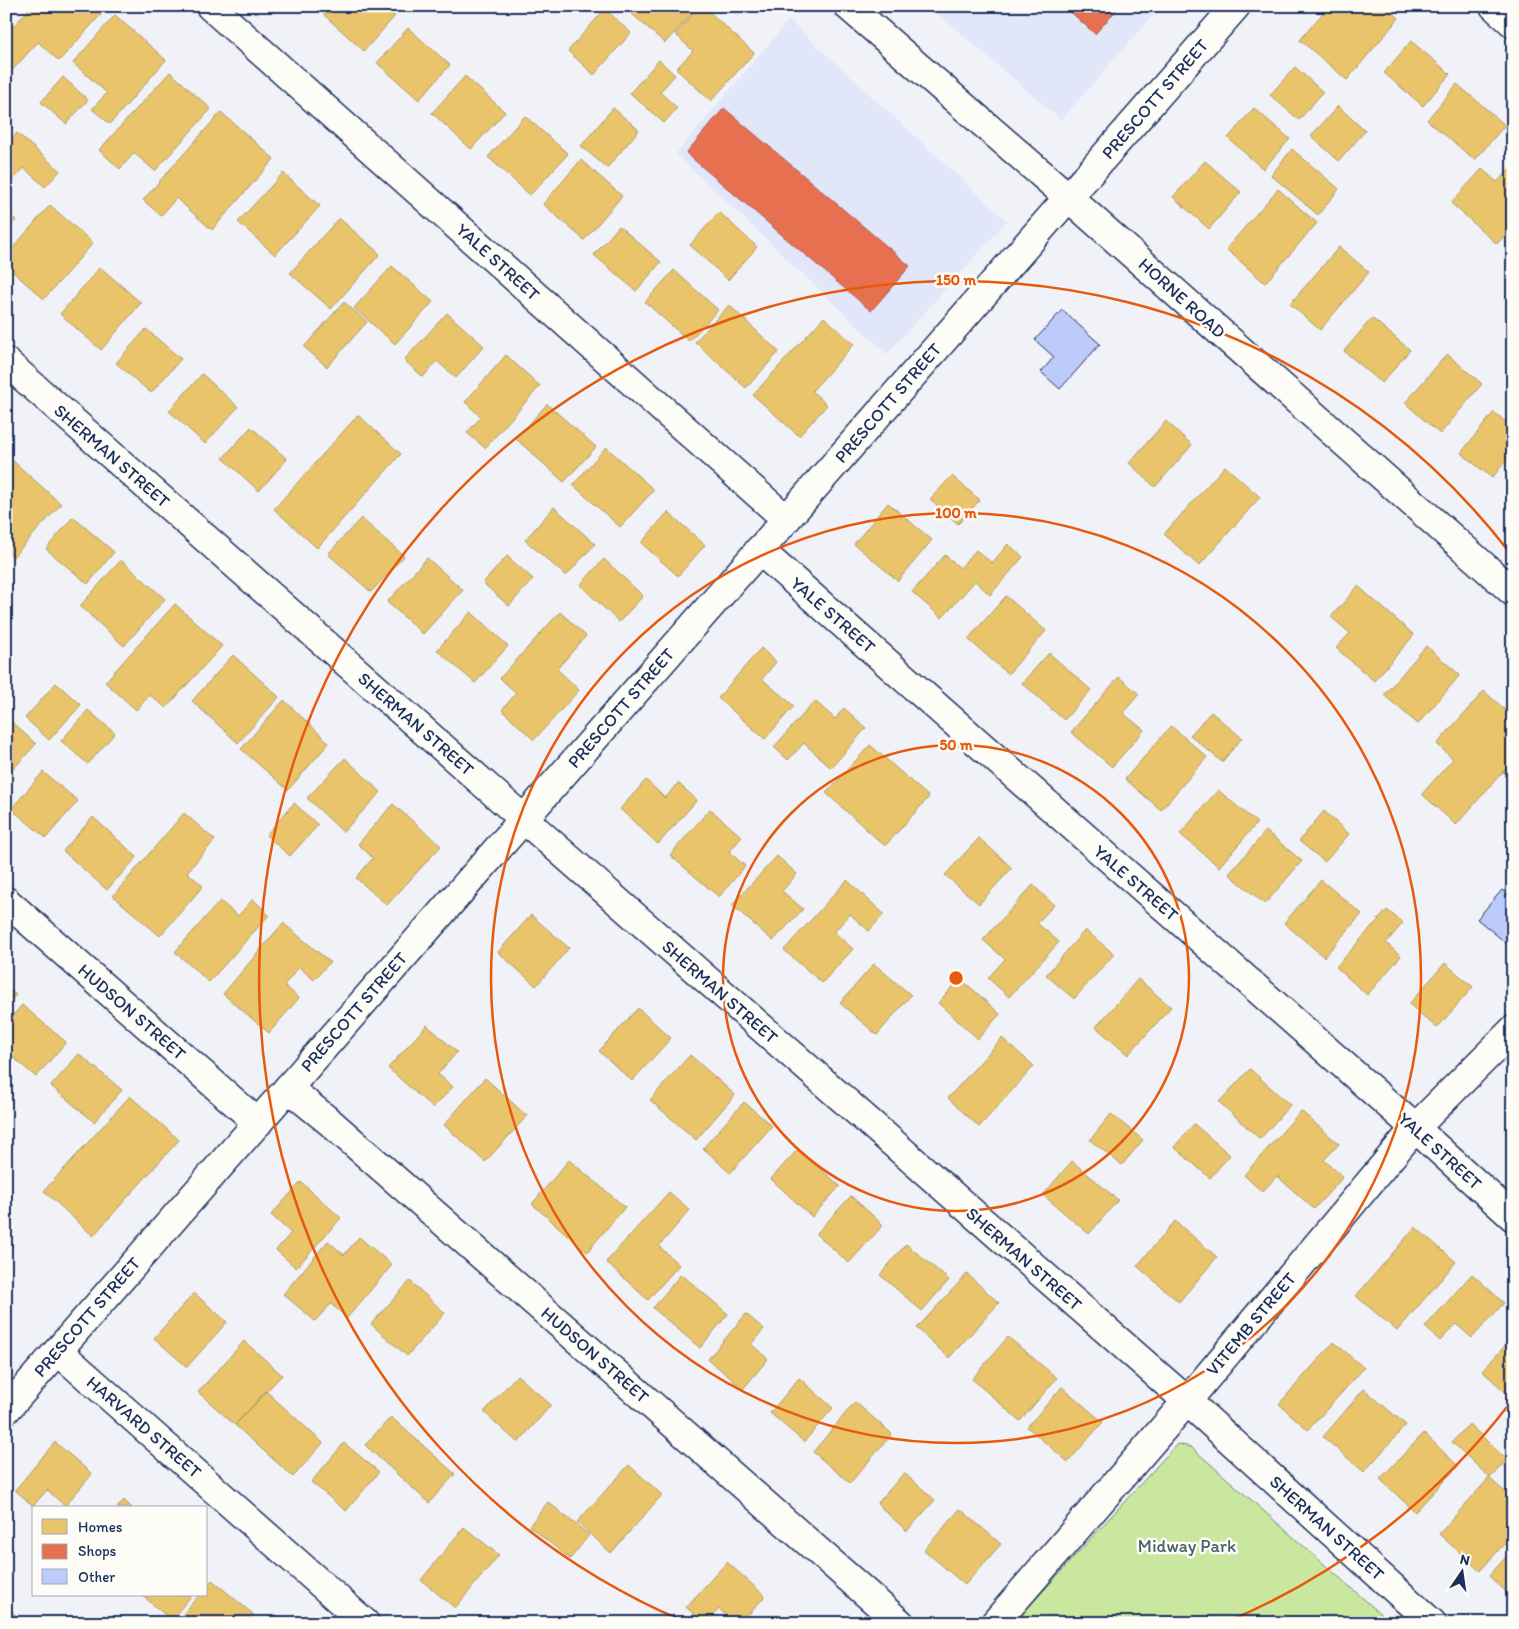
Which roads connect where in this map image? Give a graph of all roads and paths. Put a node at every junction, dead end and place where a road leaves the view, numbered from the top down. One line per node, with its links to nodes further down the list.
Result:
1 (210, 6): 8 (street, YALE STREET)
2 (848, 6): 6 (street, HORNE ROAD)
3 (1236, 6): 6 (street, PRESCOTT STREET)
4 (1494, 6): 5 (street)
5 (1513, 23)
6 (1068, 197): 8 (street, PRESCOTT STREET); 10 (street, HORNE ROAD)
7 (6, 362): 11 (street, SHERMAN STREET)
8 (786, 519): 9 (street, PRESCOTT STREET)
9 (759, 550): 11 (street, PRESCOTT STREET); 16 (street, YALE STREET)
10 (1513, 592)
11 (523, 819): 14 (street, PRESCOTT STREET); 19 (street, SHERMAN STREET)
12 (6, 901): 15 (street, HUDSON STREET)
13 (1513, 1030): 16 (street, VITEMB STREET)
14 (288, 1088): 15 (street, PRESCOTT STREET); 22 (street, HUDSON STREET)
15 (258, 1123): 18 (street, PRESCOTT STREET)
16 (1415, 1128): 17 (street, YALE STREET); 19 (street, VITEMB STREET)
17 (1513, 1217)
18 (58, 1351): 20 (street, PRESCOTT STREET); 21 (street, HARVARD STREET)
19 (1187, 1401): 23 (street, VITEMB STREET); 24 (street, SHERMAN STREET)
20 (6, 1410)
21 (365, 1623)
22 (900, 1623)
23 (995, 1623)
24 (1432, 1623)

